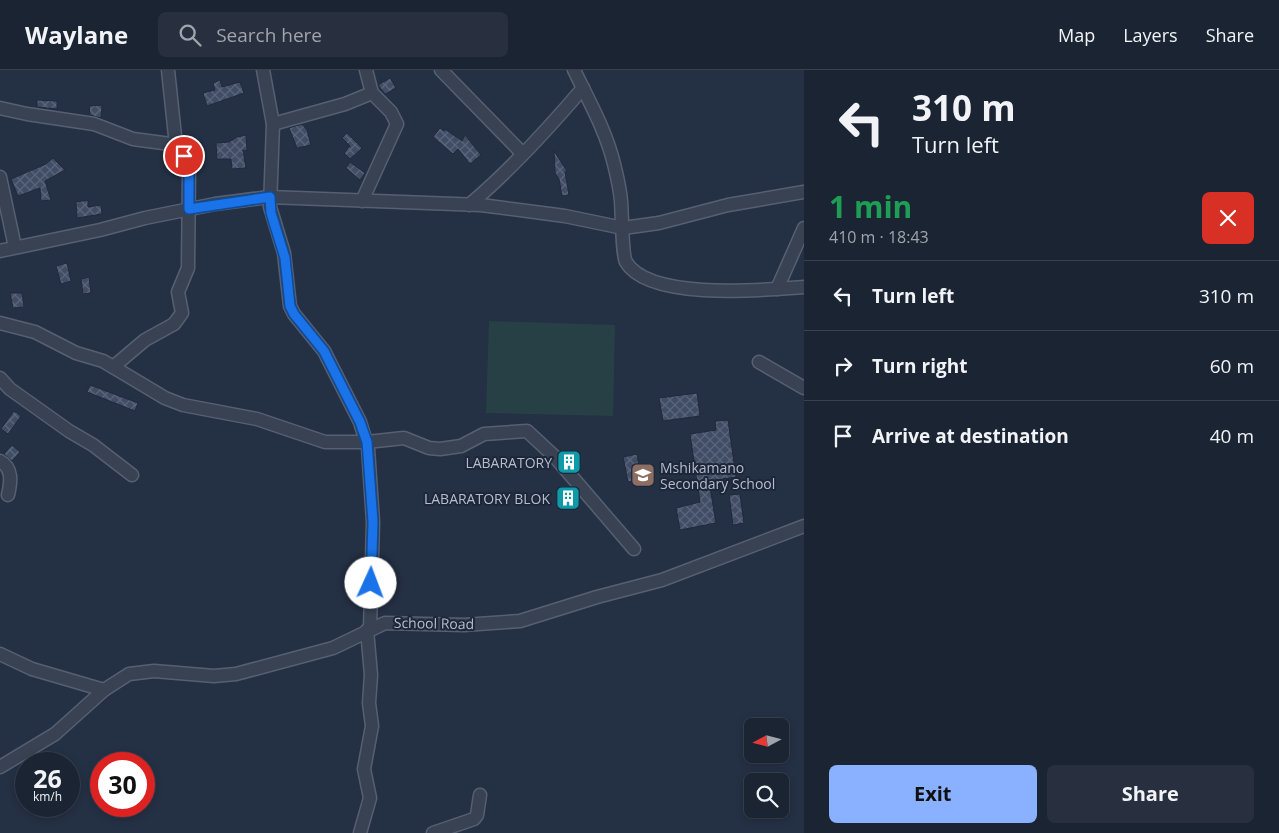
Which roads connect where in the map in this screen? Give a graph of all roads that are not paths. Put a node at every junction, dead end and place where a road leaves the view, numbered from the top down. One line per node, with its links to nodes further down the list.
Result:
1 (168, 70): 10 (street)
2 (263, 70): 9 (street)
3 (366, 70): 7 (street)
4 (441, 70): 11 (street)
5 (574, 70): 6 (street)
6 (584, 88): 11 (street); 18 (street)
7 (372, 93): 9 (street); 15 (street)
8 (0, 108): 10 (street)
9 (273, 124): 14 (street)
10 (178, 145): 17 (street)
11 (522, 153): 16 (street)
12 (0, 177): 20 (street)
13 (804, 192): 18 (street)
14 (270, 197): 15 (street); 17 (street); 29 (street)
15 (362, 201): 16 (street)
16 (469, 205): 18 (street)
17 (189, 209): 20 (street); 26 (street)
18 (623, 228): 23 (street)
19 (804, 228): 23 (street)
20 (15, 247): 21 (street)
21 (0, 251)
22 (804, 287): 23 (street)
23 (777, 289)
24 (0, 323): 26 (street)
25 (759, 362): 28 (street)
26 (112, 367): 29 (street)
27 (0, 378): 31 (street)
28 (804, 388)
29 (367, 442): 34 (street); 35 (street)
30 (0, 461): 32 (street)
31 (132, 475)
32 (8, 495)
33 (804, 526): 35 (street, School Road)
34 (634, 549)
35 (368, 629): 37 (street, School Road); 40 (street)
36 (0, 654): 37 (street)
37 (104, 690): 38 (street, School Road)
38 (0, 767)
39 (480, 795): 41 (street)
40 (360, 833)
41 (433, 833)

